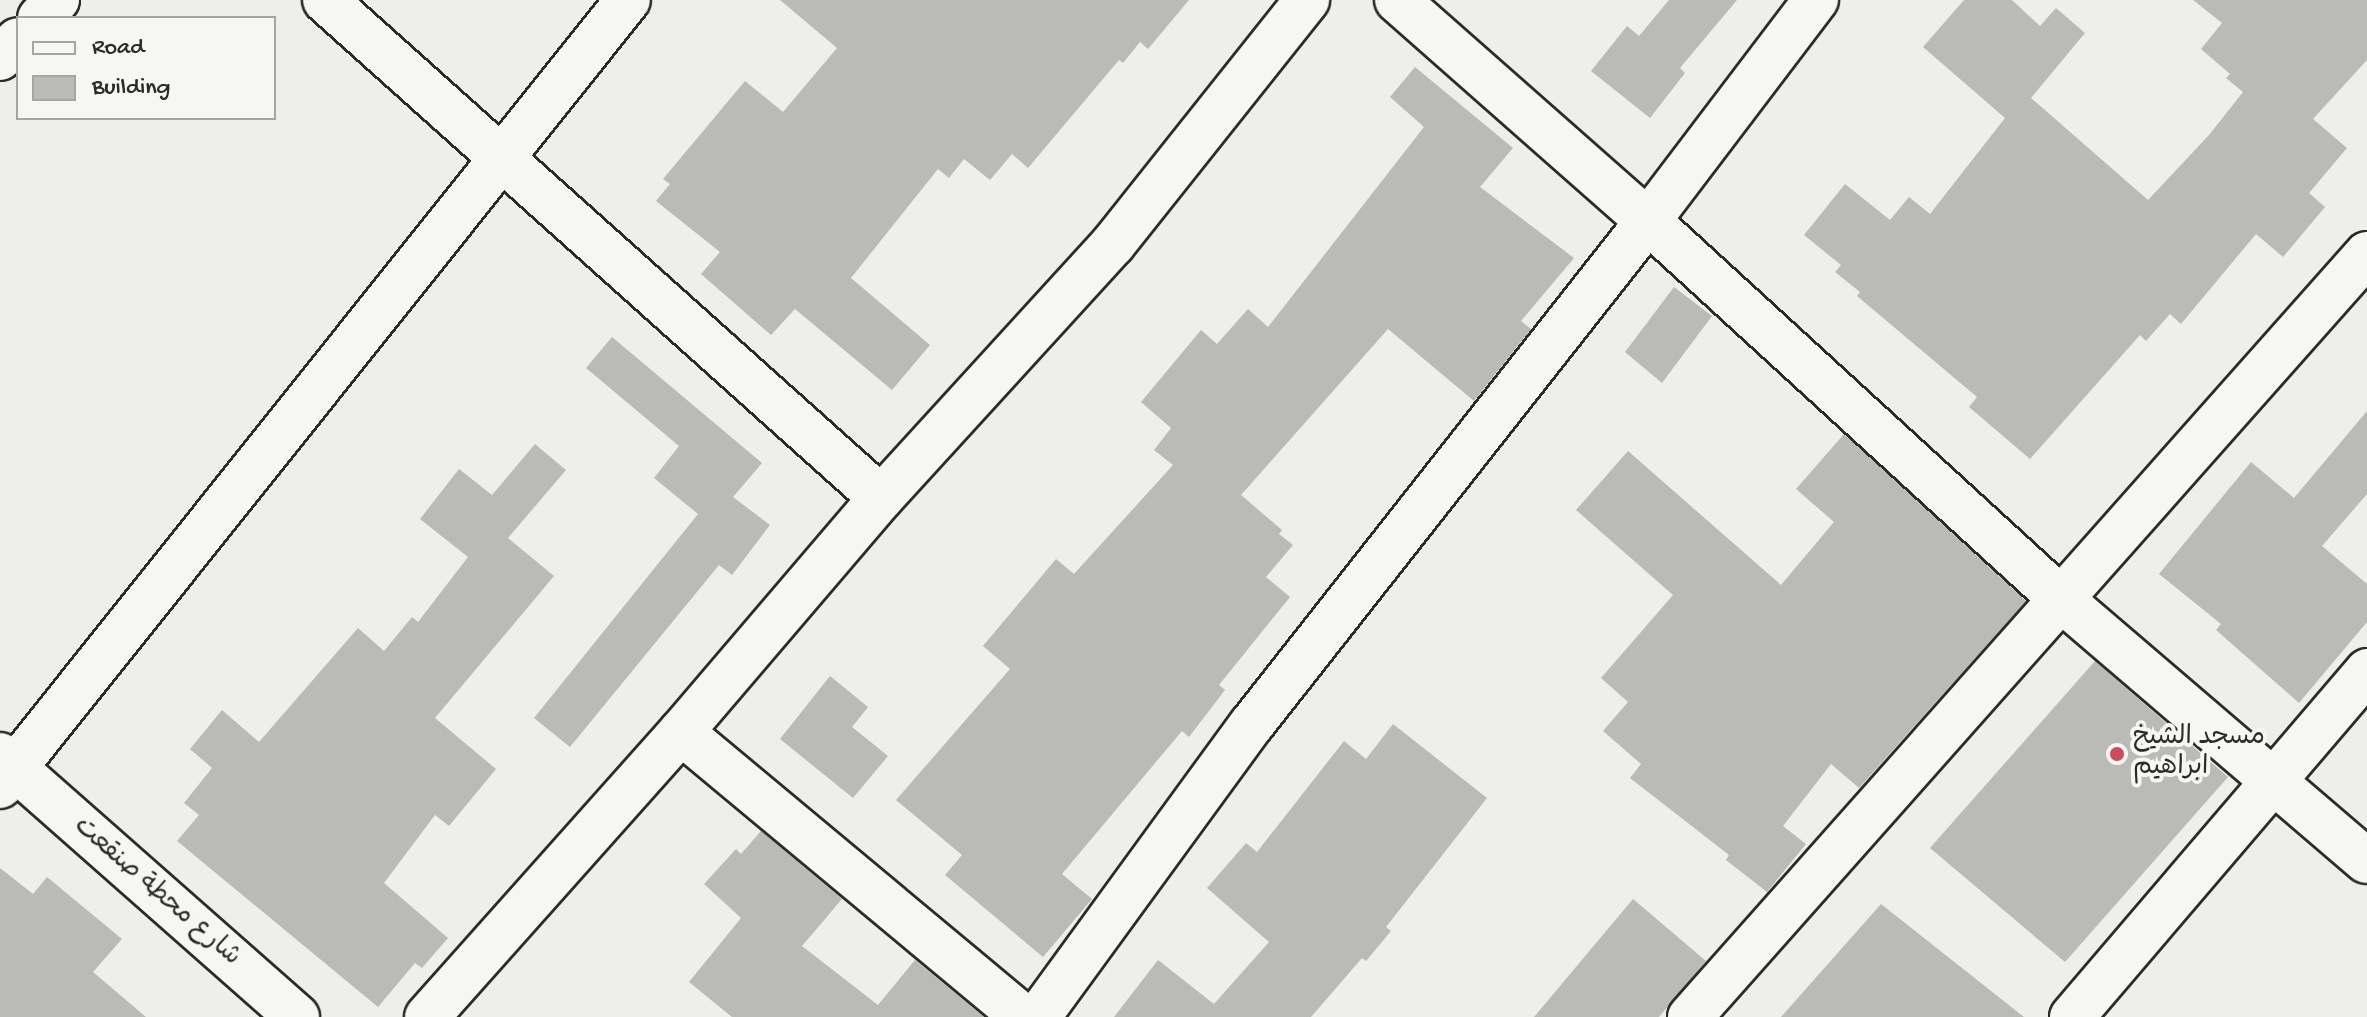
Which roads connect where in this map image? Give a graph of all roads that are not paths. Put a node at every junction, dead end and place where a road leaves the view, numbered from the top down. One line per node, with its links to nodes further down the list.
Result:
1 (57, 0): 7 (street)
2 (325, 0): 10 (street)
3 (628, 0): 10 (street)
4 (1307, 0): 13 (street)
5 (1397, 0): 11 (street)
6 (1816, 0): 11 (street)
7 (42, 16)
8 (16, 42): 9 (street)
9 (0, 58)
10 (499, 157): 13 (street); 17 (street)
11 (1648, 221): 14 (street); 23 (street)
12 (2367, 254): 14 (street)
13 (881, 498): 16 (street)
14 (2062, 600): 18 (street); 24 (street)
15 (2367, 671): 18 (street)
16 (681, 732): 21 (street); 22 (street)
17 (5, 770): 20 (street, شارع محطة صنقعت)
18 (2274, 781): 19 (street); 25 (street)
19 (2367, 861)
20 (297, 1017)
21 (427, 1017)
22 (1023, 1017)
23 (1038, 1017)
24 (1690, 1017)
25 (2072, 1017)

